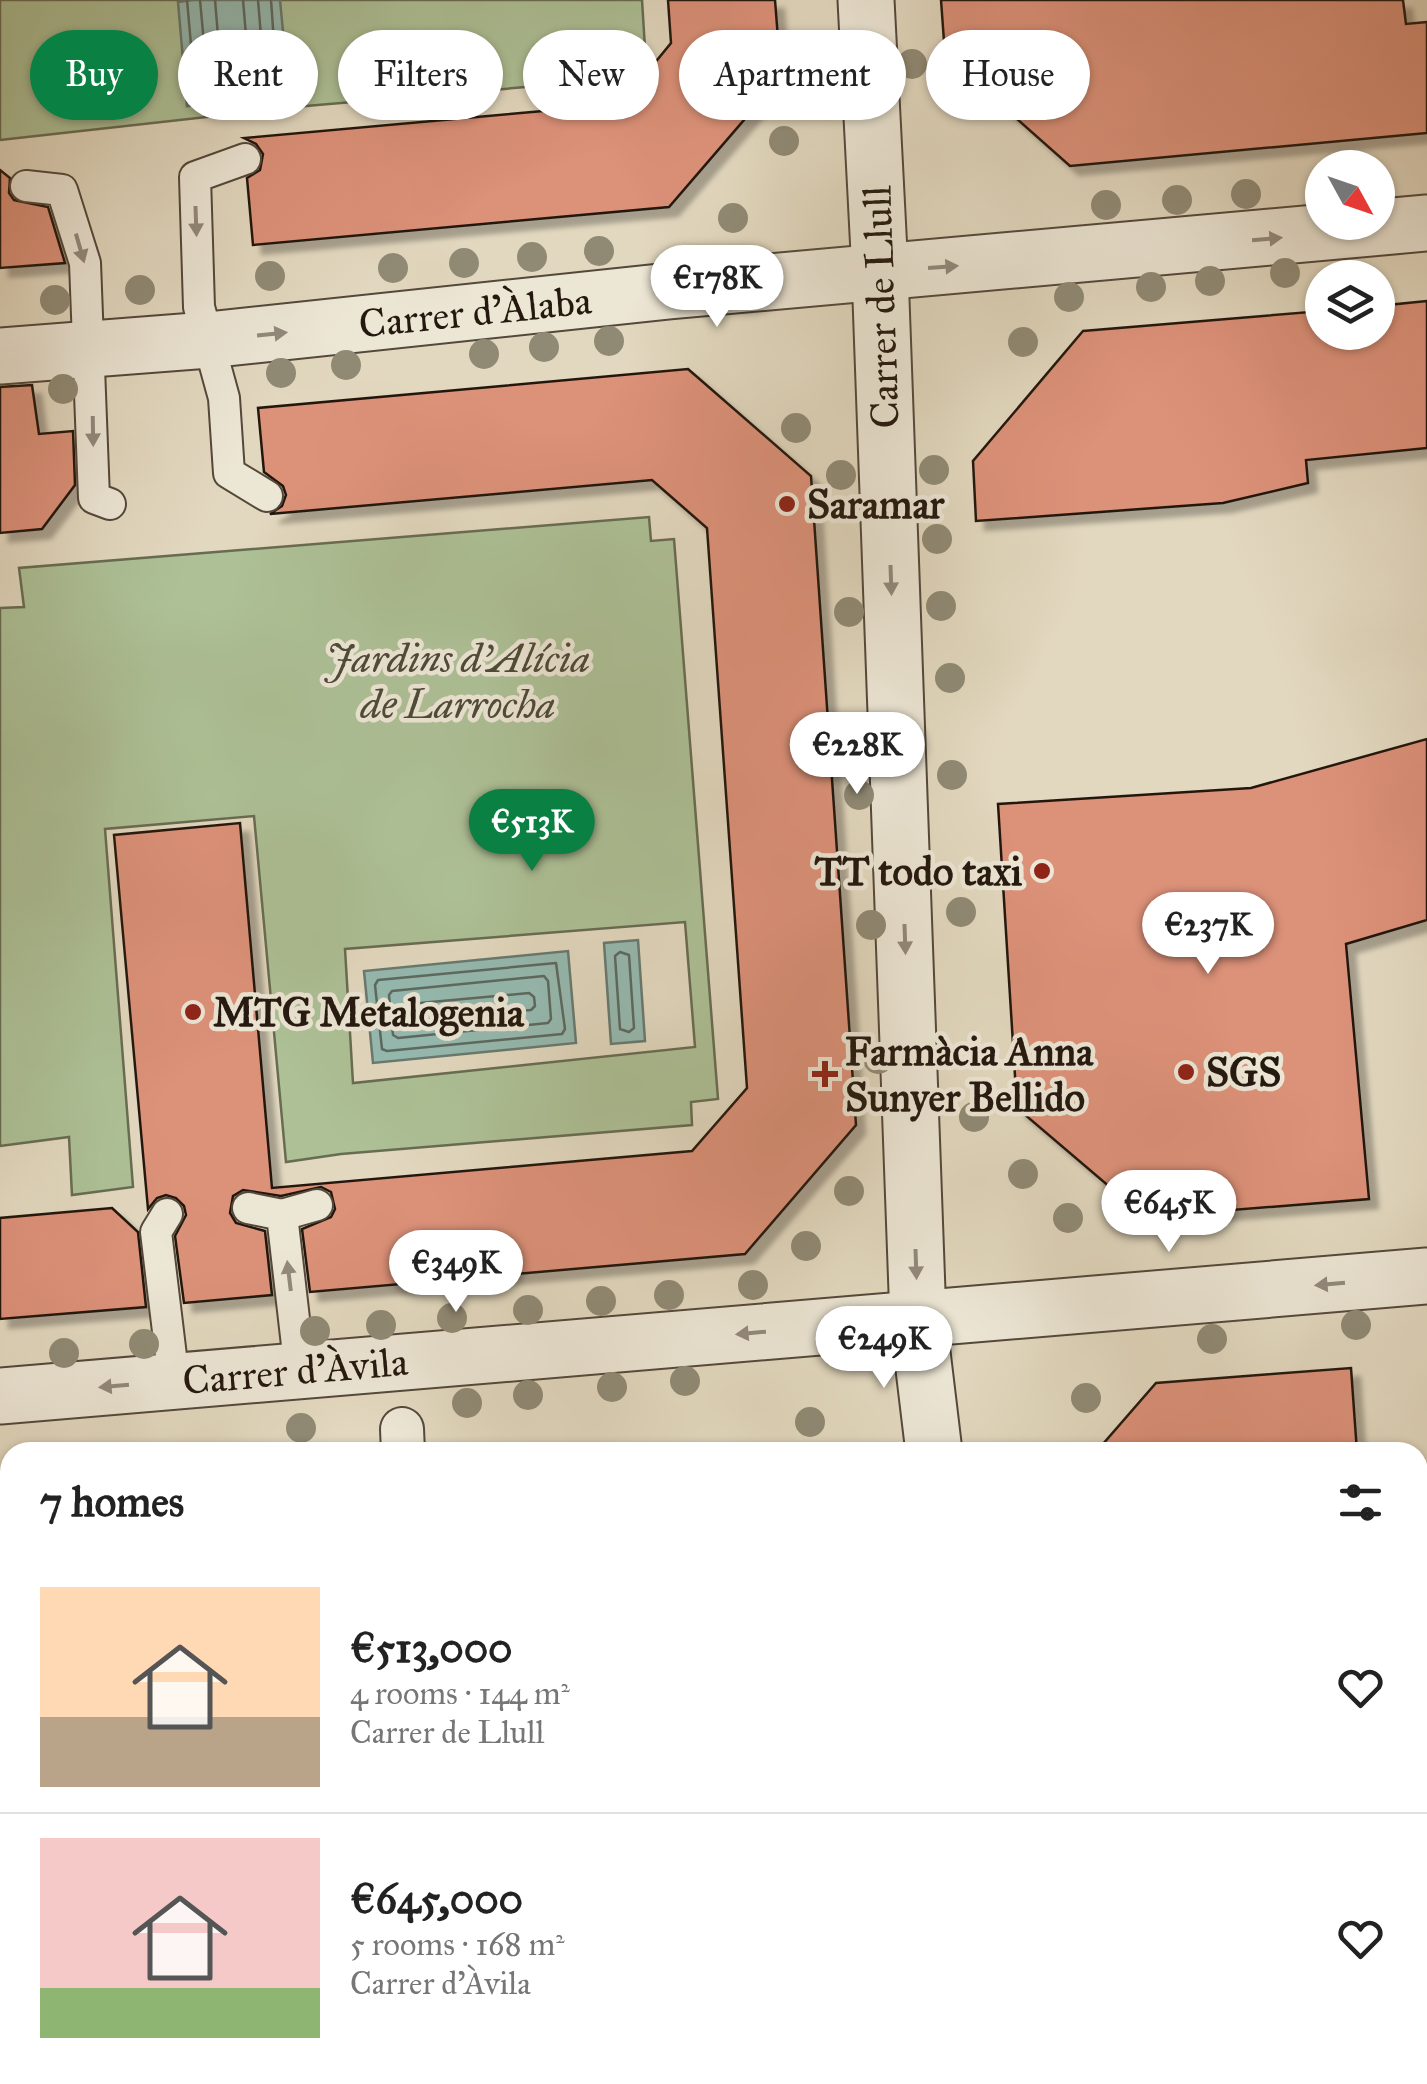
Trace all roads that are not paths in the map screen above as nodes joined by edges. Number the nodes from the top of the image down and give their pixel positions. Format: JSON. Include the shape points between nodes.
{"nodes":[{"id":1,"x":866,"y":0,"type":"edge"},
{"id":2,"x":245,"y":159,"type":"dead end"},
{"id":3,"x":26,"y":186,"type":"dead end"},
{"id":4,"x":1427,"y":224,"type":"edge"},
{"id":5,"x":880,"y":272,"type":"junction"},
{"id":6,"x":208,"y":340,"type":"junction"},
{"id":7,"x":90,"y":348,"type":"junction"},
{"id":8,"x":0,"y":356,"type":"edge"},
{"id":9,"x":266,"y":496,"type":"dead end"},
{"id":10,"x":110,"y":504,"type":"dead end"},
{"id":11,"x":317,"y":1205,"type":"dead end"},
{"id":12,"x":248,"y":1208,"type":"dead end"},
{"id":13,"x":167,"y":1214,"type":"dead end"},
{"id":14,"x":282,"y":1215,"type":"junction"},
{"id":15,"x":1427,"y":1276,"type":"edge"},
{"id":16,"x":918,"y":1318,"type":"junction"},
{"id":17,"x":300,"y":1371,"type":"junction"},
{"id":18,"x":174,"y":1381,"type":"junction"},
{"id":19,"x":0,"y":1396,"type":"edge"},
{"id":20,"x":933,"y":1442,"type":"edge"}],
"edges":[{"from":1,"to":5,"type":"street","name":"Carrer de Llull"},
{"from":2,"to":6,"type":"lane","one_way":true,"via":[[195,177],[199,307]]},
{"from":3,"to":7,"type":"lane","one_way":true,"via":[[62,190],[85,264]]},
{"from":5,"to":4,"type":"street","name":"Carrer d'Àlaba","one_way":true},
{"from":6,"to":5,"type":"street","name":"Carrer d'Àlaba","one_way":true},
{"from":5,"to":16,"type":"street","name":"Carrer de Llull","one_way":true},
{"from":6,"to":7,"type":"street","name":"Carrer d'Àlaba"},
{"from":6,"to":9,"type":"lane","via":[[224,398],[230,473]]},
{"from":7,"to":8,"type":"street","name":"Carrer d'Àlaba"},
{"from":7,"to":10,"type":"lane","one_way":true,"via":[[94,498]]},
{"from":11,"to":14,"type":"lane"},
{"from":12,"to":14,"type":"lane"},
{"from":13,"to":18,"type":"lane","via":[[156,1232]]},
{"from":17,"to":14,"type":"lane","one_way":true},
{"from":15,"to":16,"type":"street","name":"Carrer d'Àvila","one_way":true},
{"from":16,"to":17,"type":"street","name":"Carrer d'Àvila","one_way":true},
{"from":16,"to":20,"type":"street","name":"Carrer de Llull"},
{"from":17,"to":18,"type":"street","name":"Carrer d'Àvila"},
{"from":18,"to":19,"type":"street","name":"Carrer d'Àvila","one_way":true}]}
